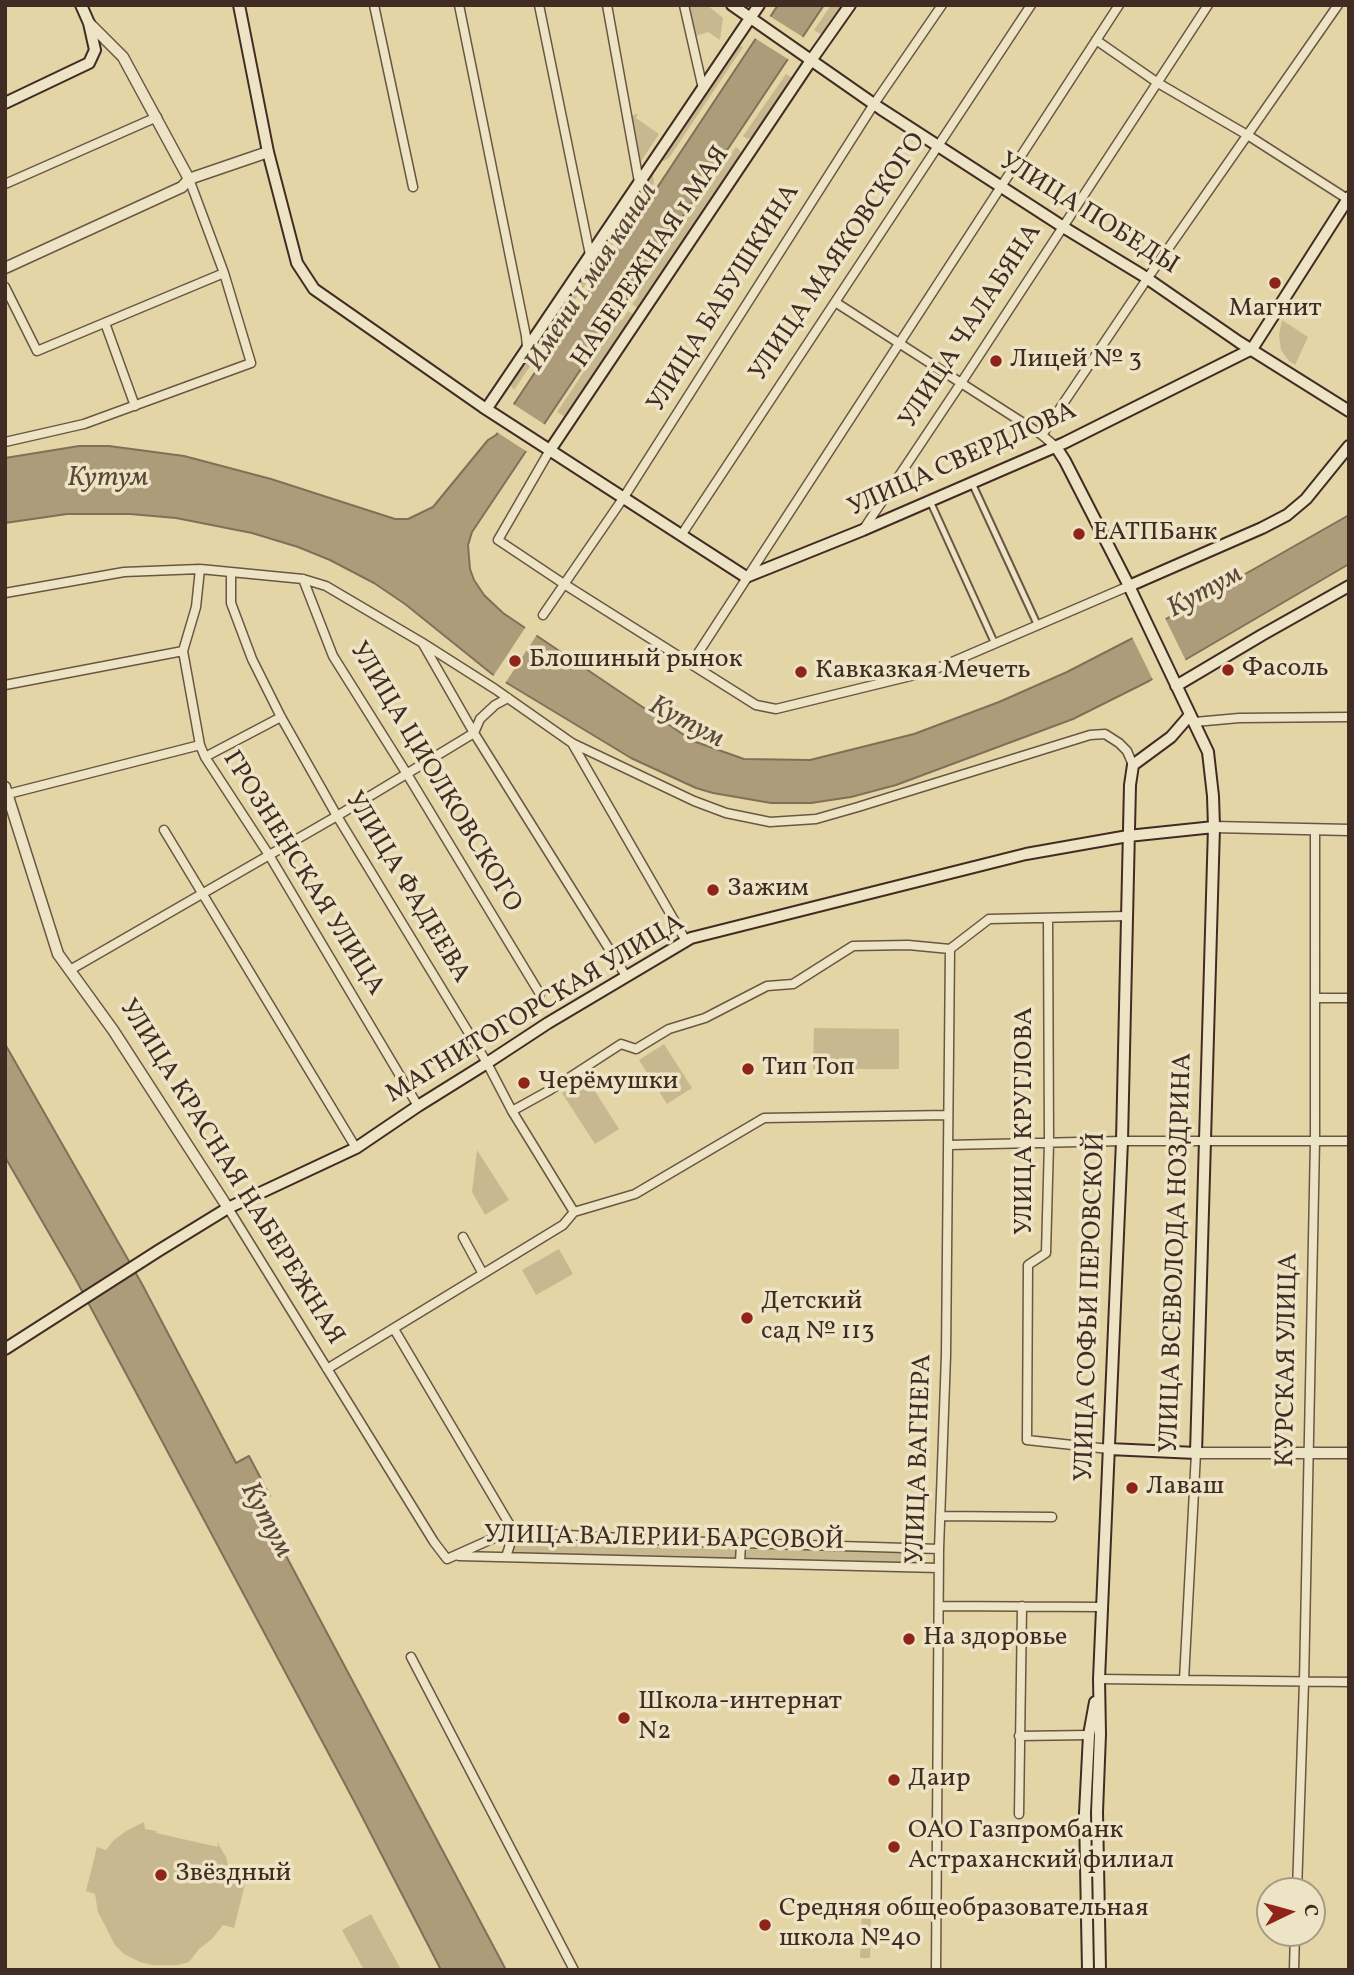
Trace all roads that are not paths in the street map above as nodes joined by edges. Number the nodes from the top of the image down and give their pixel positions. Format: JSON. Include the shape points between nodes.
{"nodes":[{"id":1,"x":81,"y":5,"type":"edge"},
{"id":2,"x":239,"y":5,"type":"edge"},
{"id":3,"x":374,"y":5,"type":"edge"},
{"id":4,"x":459,"y":5,"type":"edge"},
{"id":5,"x":539,"y":5,"type":"edge"},
{"id":6,"x":607,"y":5,"type":"edge"},
{"id":7,"x":684,"y":5,"type":"edge"},
{"id":8,"x":732,"y":5,"type":"edge"},
{"id":9,"x":750,"y":5,"type":"edge"},
{"id":10,"x":759,"y":5,"type":"edge"},
{"id":11,"x":850,"y":5,"type":"edge"},
{"id":12,"x":942,"y":5,"type":"edge"},
{"id":13,"x":1031,"y":5,"type":"edge"},
{"id":14,"x":1119,"y":5,"type":"edge"},
{"id":15,"x":1208,"y":5,"type":"edge"},
{"id":16,"x":1338,"y":5,"type":"edge"},
{"id":17,"x":754,"y":21,"type":"junction"},
{"id":18,"x":89,"y":23,"type":"junction"},
{"id":19,"x":1096,"y":40,"type":"junction"},
{"id":20,"x":808,"y":57,"type":"junction"},
{"id":21,"x":1158,"y":83,"type":"junction"},
{"id":22,"x":703,"y":89,"type":"junction"},
{"id":23,"x":5,"y":103,"type":"edge"},
{"id":24,"x":874,"y":104,"type":"junction"},
{"id":25,"x":157,"y":117,"type":"junction"},
{"id":26,"x":1249,"y":136,"type":"junction"},
{"id":27,"x":939,"y":146,"type":"junction"},
{"id":28,"x":268,"y":152,"type":"junction"},
{"id":29,"x":189,"y":178,"type":"junction"},
{"id":30,"x":639,"y":182,"type":"junction"},
{"id":31,"x":5,"y":184,"type":"edge"},
{"id":32,"x":413,"y":187,"type":"dead end"},
{"id":33,"x":1001,"y":187,"type":"junction"},
{"id":34,"x":1348,"y":198,"type":"edge"},
{"id":35,"x":1062,"y":226,"type":"junction"},
{"id":36,"x":590,"y":255,"type":"junction"},
{"id":37,"x":5,"y":268,"type":"edge"},
{"id":38,"x":224,"y":273,"type":"junction"},
{"id":39,"x":1147,"y":279,"type":"junction"},
{"id":40,"x":5,"y":287,"type":"edge"},
{"id":41,"x":835,"y":302,"type":"junction"},
{"id":42,"x":104,"y":323,"type":"junction"},
{"id":43,"x":900,"y":344,"type":"junction"},
{"id":44,"x":527,"y":348,"type":"junction"},
{"id":45,"x":1252,"y":349,"type":"junction"},
{"id":46,"x":961,"y":383,"type":"junction"},
{"id":47,"x":135,"y":406,"type":"junction"},
{"id":48,"x":491,"y":411,"type":"junction"},
{"id":49,"x":1349,"y":411,"type":"edge"},
{"id":50,"x":1042,"y":436,"type":"junction"},
{"id":51,"x":5,"y":442,"type":"edge"},
{"id":52,"x":1349,"y":446,"type":"edge"},
{"id":53,"x":546,"y":447,"type":"junction"},
{"id":54,"x":1056,"y":447,"type":"junction"},
{"id":55,"x":972,"y":483,"type":"junction"},
{"id":56,"x":624,"y":497,"type":"junction"},
{"id":57,"x":930,"y":501,"type":"junction"},
{"id":58,"x":863,"y":530,"type":"junction"},
{"id":59,"x":681,"y":534,"type":"junction"},
{"id":60,"x":200,"y":569,"type":"junction"},
{"id":61,"x":231,"y":573,"type":"junction"},
{"id":62,"x":746,"y":577,"type":"junction"},
{"id":63,"x":303,"y":579,"type":"junction"},
{"id":64,"x":564,"y":584,"type":"junction"},
{"id":65,"x":1129,"y":586,"type":"junction"},
{"id":66,"x":1349,"y":586,"type":"edge"},
{"id":67,"x":5,"y":593,"type":"edge"},
{"id":68,"x":543,"y":615,"type":"dead end"},
{"id":69,"x":1038,"y":626,"type":"junction"},
{"id":70,"x":421,"y":642,"type":"junction"},
{"id":71,"x":995,"y":644,"type":"junction"},
{"id":72,"x":183,"y":652,"type":"junction"},
{"id":73,"x":691,"y":664,"type":"junction"},
{"id":74,"x":1174,"y":681,"type":"junction"},
{"id":75,"x":5,"y":685,"type":"edge"},
{"id":76,"x":508,"y":698,"type":"junction"},
{"id":77,"x":1349,"y":717,"type":"edge"},
{"id":78,"x":281,"y":718,"type":"junction"},
{"id":79,"x":1192,"y":719,"type":"junction"},
{"id":80,"x":474,"y":733,"type":"junction"},
{"id":81,"x":572,"y":743,"type":"junction"},
{"id":82,"x":201,"y":745,"type":"junction"},
{"id":83,"x":205,"y":757,"type":"junction"},
{"id":84,"x":1133,"y":765,"type":"junction"},
{"id":85,"x":407,"y":774,"type":"junction"},
{"id":86,"x":6,"y":791,"type":"edge"},
{"id":87,"x":337,"y":816,"type":"junction"},
{"id":88,"x":1214,"y":827,"type":"junction"},
{"id":89,"x":1315,"y":830,"type":"junction"},
{"id":90,"x":1349,"y":830,"type":"edge"},
{"id":91,"x":164,"y":831,"type":"dead end"},
{"id":92,"x":1128,"y":836,"type":"junction"},
{"id":93,"x":269,"y":855,"type":"junction"},
{"id":94,"x":203,"y":894,"type":"junction"},
{"id":95,"x":1128,"y":916,"type":"junction"},
{"id":96,"x":1048,"y":918,"type":"junction"},
{"id":97,"x":686,"y":941,"type":"junction"},
{"id":98,"x":950,"y":949,"type":"junction"},
{"id":99,"x":70,"y":970,"type":"junction"},
{"id":100,"x":626,"y":976,"type":"junction"},
{"id":101,"x":540,"y":994,"type":"dead end"},
{"id":102,"x":1315,"y":998,"type":"junction"},
{"id":103,"x":1349,"y":998,"type":"edge"},
{"id":104,"x":487,"y":1063,"type":"junction"},
{"id":105,"x":418,"y":1106,"type":"junction"},
{"id":106,"x":512,"y":1111,"type":"junction"},
{"id":107,"x":948,"y":1115,"type":"junction"},
{"id":108,"x":1204,"y":1140,"type":"junction"},
{"id":109,"x":1315,"y":1140,"type":"junction"},
{"id":110,"x":1122,"y":1141,"type":"junction"},
{"id":111,"x":1349,"y":1141,"type":"edge"},
{"id":112,"x":1049,"y":1143,"type":"junction"},
{"id":113,"x":948,"y":1145,"type":"junction"},
{"id":114,"x":356,"y":1148,"type":"junction"},
{"id":115,"x":228,"y":1208,"type":"junction"},
{"id":116,"x":574,"y":1212,"type":"junction"},
{"id":117,"x":463,"y":1237,"type":"dead end"},
{"id":118,"x":483,"y":1274,"type":"junction"},
{"id":119,"x":394,"y":1329,"type":"junction"},
{"id":120,"x":5,"y":1349,"type":"edge"},
{"id":121,"x":327,"y":1369,"type":"junction"},
{"id":122,"x":1109,"y":1449,"type":"junction"},
{"id":123,"x":1196,"y":1453,"type":"junction"},
{"id":124,"x":1308,"y":1453,"type":"junction"},
{"id":125,"x":1349,"y":1453,"type":"edge"},
{"id":126,"x":940,"y":1516,"type":"junction"},
{"id":127,"x":1052,"y":1517,"type":"dead end"},
{"id":128,"x":514,"y":1532,"type":"junction"},
{"id":129,"x":741,"y":1543,"type":"junction"},
{"id":130,"x":939,"y":1549,"type":"junction"},
{"id":131,"x":456,"y":1556,"type":"junction"},
{"id":132,"x":506,"y":1557,"type":"junction"},
{"id":133,"x":740,"y":1563,"type":"junction"},
{"id":134,"x":939,"y":1568,"type":"junction"},
{"id":135,"x":939,"y":1606,"type":"junction"},
{"id":136,"x":1022,"y":1606,"type":"junction"},
{"id":137,"x":1102,"y":1607,"type":"junction"},
{"id":138,"x":411,"y":1657,"type":"dead end"},
{"id":139,"x":1099,"y":1679,"type":"junction"},
{"id":140,"x":1184,"y":1680,"type":"junction"},
{"id":141,"x":1304,"y":1682,"type":"junction"},
{"id":142,"x":1349,"y":1682,"type":"edge"},
{"id":143,"x":1089,"y":1735,"type":"junction"},
{"id":144,"x":1018,"y":1736,"type":"junction"},
{"id":145,"x":1019,"y":1814,"type":"dead end"},
{"id":146,"x":1297,"y":1877,"type":"edge"},
{"id":147,"x":1295,"y":1947,"type":"edge"},
{"id":148,"x":574,"y":1970,"type":"edge"},
{"id":149,"x":936,"y":1970,"type":"edge"},
{"id":150,"x":1088,"y":1970,"type":"edge"},
{"id":151,"x":1100,"y":1970,"type":"edge"},
{"id":152,"x":1294,"y":1970,"type":"edge"}],
"edges":[{"from":1,"to":18,"type":"main road"},
{"from":2,"to":28,"type":"main road"},
{"from":3,"to":32,"type":"street"},
{"from":4,"to":44,"type":"street"},
{"from":5,"to":36,"type":"street"},
{"from":6,"to":30,"type":"street"},
{"from":7,"to":22,"type":"street"},
{"from":8,"to":17,"type":"main road","name":"УЛИЦА ПОБЕДЫ"},
{"from":9,"to":17,"type":"street"},
{"from":10,"to":17,"type":"main road","name":"НАБЕРЕЖНАЯ 1 МАЯ"},
{"from":11,"to":20,"type":"main road","name":"НАБЕРЕЖНАЯ 1 МАЯ"},
{"from":12,"to":24,"type":"street","name":"УЛИЦА БАБУШКИНА"},
{"from":13,"to":27,"type":"street","name":"УЛИЦА МАЯКОВСКОГО"},
{"from":14,"to":19,"type":"street"},
{"from":15,"to":21,"type":"street","name":"УЛИЦА ЧАЛАБЯНА"},
{"from":16,"to":26,"type":"street"},
{"from":17,"to":20,"type":"main road","name":"УЛИЦА ПОБЕДЫ"},
{"from":17,"to":22,"type":"main road","name":"НАБЕРЕЖНАЯ 1 МАЯ"},
{"from":18,"to":23,"type":"main road","via":[[95,50],[89,63]]},
{"from":18,"to":25,"type":"street","via":[[123,57]]},
{"from":19,"to":21,"type":"street"},
{"from":19,"to":33,"type":"street"},
{"from":20,"to":24,"type":"main road","name":"УЛИЦА ПОБЕДЫ"},
{"from":20,"to":53,"type":"main road","name":"НАБЕРЕЖНАЯ 1 МАЯ"},
{"from":21,"to":26,"type":"street"},
{"from":21,"to":35,"type":"street","name":"УЛИЦА ЧАЛАБЯНА"},
{"from":22,"to":30,"type":"main road","name":"НАБЕРЕЖНАЯ 1 МАЯ"},
{"from":24,"to":27,"type":"main road","name":"УЛИЦА ПОБЕДЫ"},
{"from":24,"to":56,"type":"street","name":"УЛИЦА БАБУШКИНА"},
{"from":25,"to":29,"type":"street"},
{"from":25,"to":31,"type":"street"},
{"from":26,"to":34,"type":"street"},
{"from":26,"to":39,"type":"street"},
{"from":27,"to":33,"type":"main road","name":"УЛИЦА ПОБЕДЫ"},
{"from":27,"to":41,"type":"street","name":"УЛИЦА МАЯКОВСКОГО"},
{"from":28,"to":29,"type":"street"},
{"from":28,"to":48,"type":"main road","via":[[297,263],[314,289]]},
{"from":29,"to":37,"type":"street","via":[[182,187]]},
{"from":29,"to":38,"type":"street"},
{"from":30,"to":36,"type":"main road","name":"НАБЕРЕЖНАЯ 1 МАЯ"},
{"from":33,"to":35,"type":"main road","name":"УЛИЦА ПОБЕДЫ"},
{"from":33,"to":43,"type":"street"},
{"from":34,"to":45,"type":"main road"},
{"from":35,"to":39,"type":"main road","name":"УЛИЦА ПОБЕДЫ"},
{"from":35,"to":46,"type":"street","name":"УЛИЦА ЧАЛАБЯНА"},
{"from":36,"to":44,"type":"main road","name":"НАБЕРЕЖНАЯ 1 МАЯ"},
{"from":38,"to":42,"type":"street"},
{"from":38,"to":47,"type":"street","via":[[251,363]]},
{"from":39,"to":45,"type":"main road","name":"УЛИЦА ПОБЕДЫ"},
{"from":39,"to":50,"type":"street"},
{"from":40,"to":42,"type":"street","via":[[37,351]]},
{"from":41,"to":43,"type":"street"},
{"from":41,"to":59,"type":"street","name":"УЛИЦА МАЯКОВСКОГО"},
{"from":42,"to":47,"type":"street"},
{"from":43,"to":46,"type":"street"},
{"from":43,"to":62,"type":"street"},
{"from":44,"to":48,"type":"main road","name":"НАБЕРЕЖНАЯ 1 МАЯ"},
{"from":45,"to":49,"type":"main road","name":"УЛИЦА ПОБЕДЫ"},
{"from":45,"to":54,"type":"main road","name":"УЛИЦА СВЕРДЛОВА"},
{"from":46,"to":50,"type":"street"},
{"from":46,"to":58,"type":"street","name":"УЛИЦА ЧАЛАБЯНА"},
{"from":47,"to":51,"type":"street","via":[[84,424]]},
{"from":48,"to":53,"type":"main road"},
{"from":50,"to":54,"type":"street"},
{"from":52,"to":65,"type":"main road","via":[[1287,515]]},
{"from":53,"to":56,"type":"main road"},
{"from":53,"to":64,"type":"street","name":"НАБЕРЕЖНАЯ 1 МАЯ","via":[[498,540]]},
{"from":54,"to":55,"type":"main road","name":"УЛИЦА СВЕРДЛОВА"},
{"from":54,"to":65,"type":"main road"},
{"from":55,"to":57,"type":"main road","name":"УЛИЦА СВЕРДЛОВА"},
{"from":55,"to":69,"type":"street"},
{"from":56,"to":59,"type":"main road"},
{"from":56,"to":64,"type":"street","name":"УЛИЦА БАБУШКИНА"},
{"from":57,"to":58,"type":"main road","name":"УЛИЦА СВЕРДЛОВА"},
{"from":57,"to":71,"type":"street"},
{"from":58,"to":62,"type":"main road","name":"УЛИЦА СВЕРДЛОВА"},
{"from":59,"to":62,"type":"main road"},
{"from":60,"to":61,"type":"street"},
{"from":60,"to":67,"type":"street","via":[[124,572]]},
{"from":60,"to":72,"type":"street","name":"ГРОЗНЕНСКАЯ УЛИЦА","via":[[196,607]]},
{"from":61,"to":63,"type":"street"},
{"from":61,"to":78,"type":"street","name":"УЛИЦА ФАДЕЕВА","via":[[231,603]]},
{"from":62,"to":73,"type":"street"},
{"from":63,"to":70,"type":"street","via":[[326,586]]},
{"from":63,"to":85,"type":"street","name":"УЛИЦА ЦИОЛКОВСКОГО","via":[[333,656]]},
{"from":64,"to":68,"type":"street","name":"УЛИЦА БАБУШКИНА"},
{"from":64,"to":73,"type":"street"},
{"from":65,"to":69,"type":"street"},
{"from":65,"to":74,"type":"main road"},
{"from":66,"to":74,"type":"main road"},
{"from":69,"to":71,"type":"street"},
{"from":70,"to":76,"type":"street"},
{"from":70,"to":80,"type":"street"},
{"from":71,"to":73,"type":"street","via":[[931,671],[776,709],[756,705]]},
{"from":72,"to":75,"type":"street"},
{"from":72,"to":82,"type":"street","name":"ГРОЗНЕНСКАЯ УЛИЦА"},
{"from":74,"to":79,"type":"main road"},
{"from":76,"to":80,"type":"street","via":[[480,719]]},
{"from":76,"to":81,"type":"street"},
{"from":77,"to":79,"type":"street"},
{"from":78,"to":83,"type":"street"},
{"from":78,"to":87,"type":"street","name":"УЛИЦА ФАДЕЕВА"},
{"from":79,"to":84,"type":"main road"},
{"from":79,"to":88,"type":"main road","name":"УЛИЦА ВСЕВОЛОДА НОЗДРИНА","via":[[1210,756]]},
{"from":80,"to":85,"type":"street"},
{"from":80,"to":100,"type":"street"},
{"from":81,"to":84,"type":"street","via":[[694,801],[770,822],[816,818],[858,807],[1090,735],[1105,734],[1119,743]]},
{"from":81,"to":97,"type":"street"},
{"from":82,"to":83,"type":"street","name":"ГРОЗНЕНСКАЯ УЛИЦА"},
{"from":82,"to":86,"type":"street"},
{"from":83,"to":93,"type":"street","name":"ГРОЗНЕНСКАЯ УЛИЦА"},
{"from":84,"to":92,"type":"main road","name":"УЛИЦА СОФЬИ ПЕРОВСКОЙ"},
{"from":85,"to":87,"type":"street"},
{"from":85,"to":101,"type":"street","name":"УЛИЦА ЦИОЛКОВСКОГО"},
{"from":86,"to":99,"type":"street","name":"УЛИЦА КРАСНАЯ НАБЕРЕЖНАЯ","via":[[58,954]]},
{"from":87,"to":93,"type":"street"},
{"from":87,"to":104,"type":"street","name":"УЛИЦА ФАДЕЕВА"},
{"from":88,"to":89,"type":"street","name":"МАГНИТОГОРСКАЯ УЛИЦА"},
{"from":88,"to":92,"type":"main road","name":"МАГНИТОГОРСКАЯ УЛИЦА"},
{"from":88,"to":108,"type":"main road","name":"УЛИЦА ВСЕВОЛОДА НОЗДРИНА"},
{"from":89,"to":90,"type":"street","name":"МАГНИТОГОРСКАЯ УЛИЦА"},
{"from":89,"to":102,"type":"street","name":"КУРСКАЯ УЛИЦА"},
{"from":91,"to":94,"type":"street"},
{"from":92,"to":95,"type":"main road","name":"УЛИЦА СОФЬИ ПЕРОВСКОЙ"},
{"from":92,"to":97,"type":"main road","name":"МАГНИТОГОРСКАЯ УЛИЦА","via":[[1026,853]]},
{"from":93,"to":94,"type":"street"},
{"from":93,"to":105,"type":"street","name":"ГРОЗНЕНСКАЯ УЛИЦА"},
{"from":94,"to":99,"type":"street"},
{"from":94,"to":114,"type":"street"},
{"from":95,"to":96,"type":"street"},
{"from":95,"to":110,"type":"main road","name":"УЛИЦА СОФЬИ ПЕРОВСКОЙ"},
{"from":96,"to":98,"type":"street","via":[[989,919]]},
{"from":96,"to":112,"type":"street","name":"УЛИЦА КРУГЛОВА"},
{"from":97,"to":100,"type":"main road","name":"МАГНИТОГОРСКАЯ УЛИЦА"},
{"from":98,"to":106,"type":"street","via":[[853,946],[793,984],[766,986],[705,1018],[669,1029],[636,1049],[621,1044]]},
{"from":98,"to":107,"type":"street","name":"УЛИЦА ВАГНЕРА"},
{"from":99,"to":115,"type":"street","name":"УЛИЦА КРАСНАЯ НАБЕРЕЖНАЯ"},
{"from":100,"to":104,"type":"main road","name":"МАГНИТОГОРСКАЯ УЛИЦА"},
{"from":102,"to":103,"type":"street"},
{"from":102,"to":109,"type":"street","name":"КУРСКАЯ УЛИЦА"},
{"from":104,"to":105,"type":"main road","name":"МАГНИТОГОРСКАЯ УЛИЦА"},
{"from":104,"to":106,"type":"street","name":"УЛИЦА ФАДЕЕВА"},
{"from":105,"to":114,"type":"main road","name":"МАГНИТОГОРСКАЯ УЛИЦА"},
{"from":106,"to":116,"type":"street","name":"УЛИЦА ФАДЕЕВА"},
{"from":107,"to":113,"type":"street","name":"УЛИЦА ВАГНЕРА"},
{"from":107,"to":116,"type":"street","via":[[764,1118],[635,1194]]},
{"from":108,"to":109,"type":"street"},
{"from":108,"to":110,"type":"street"},
{"from":108,"to":123,"type":"main road","name":"УЛИЦА ВСЕВОЛОДА НОЗДРИНА"},
{"from":109,"to":111,"type":"street"},
{"from":109,"to":124,"type":"street","name":"КУРСКАЯ УЛИЦА"},
{"from":110,"to":112,"type":"street"},
{"from":110,"to":122,"type":"main road","name":"УЛИЦА СОФЬИ ПЕРОВСКОЙ"},
{"from":112,"to":113,"type":"street"},
{"from":112,"to":122,"type":"street","name":"УЛИЦА КРУГЛОВА","via":[[1046,1253],[1028,1265],[1027,1440]]},
{"from":113,"to":126,"type":"street","name":"УЛИЦА ВАГНЕРА"},
{"from":114,"to":115,"type":"main road","name":"МАГНИТОГОРСКАЯ УЛИЦА"},
{"from":115,"to":120,"type":"main road","name":"МАГНИТОГОРСКАЯ УЛИЦА"},
{"from":115,"to":121,"type":"street","name":"УЛИЦА КРАСНАЯ НАБЕРЕЖНАЯ"},
{"from":116,"to":118,"type":"street","via":[[563,1225]]},
{"from":117,"to":118,"type":"street"},
{"from":118,"to":119,"type":"street"},
{"from":119,"to":121,"type":"street"},
{"from":119,"to":128,"type":"street"},
{"from":121,"to":131,"type":"street","name":"УЛИЦА КРАСНАЯ НАБЕРЕЖНАЯ","via":[[434,1542],[447,1559]]},
{"from":122,"to":123,"type":"main road"},
{"from":122,"to":137,"type":"main road","name":"УЛИЦА СОФЬИ ПЕРОВСКОЙ"},
{"from":123,"to":124,"type":"street"},
{"from":123,"to":140,"type":"street","name":"УЛИЦА ВСЕВОЛОДА НОЗДРИНА"},
{"from":124,"to":125,"type":"street"},
{"from":124,"to":141,"type":"street","name":"КУРСКАЯ УЛИЦА"},
{"from":126,"to":127,"type":"street"},
{"from":126,"to":130,"type":"street","name":"УЛИЦА ВАГНЕРА"},
{"from":128,"to":129,"type":"street","name":"УЛИЦА ВАЛЕРИИ БАРСОВОЙ"},
{"from":128,"to":131,"type":"street","name":"УЛИЦА ВАЛЕРИИ БАРСОВОЙ"},
{"from":128,"to":132,"type":"street"},
{"from":129,"to":130,"type":"street","name":"УЛИЦА ВАЛЕРИИ БАРСОВОЙ"},
{"from":129,"to":133,"type":"street"},
{"from":130,"to":134,"type":"street","name":"УЛИЦА ВАГНЕРА"},
{"from":131,"to":132,"type":"street","name":"УЛИЦА ВАЛЕРИИ БАРСОВОЙ"},
{"from":132,"to":133,"type":"street","name":"УЛИЦА ВАЛЕРИИ БАРСОВОЙ"},
{"from":133,"to":134,"type":"street","name":"УЛИЦА ВАЛЕРИИ БАРСОВОЙ"},
{"from":134,"to":135,"type":"street","name":"УЛИЦА ВАГНЕРА"},
{"from":135,"to":136,"type":"street"},
{"from":135,"to":149,"type":"street","name":"УЛИЦА ВАГНЕРА"},
{"from":136,"to":137,"type":"street"},
{"from":136,"to":144,"type":"street"},
{"from":137,"to":139,"type":"main road","name":"УЛИЦА СОФЬИ ПЕРОВСКОЙ"},
{"from":138,"to":148,"type":"street"},
{"from":139,"to":140,"type":"street"},
{"from":139,"to":143,"type":"main road"},
{"from":139,"to":151,"type":"main road","name":"УЛИЦА СОФЬИ ПЕРОВСКОЙ"},
{"from":140,"to":141,"type":"street"},
{"from":141,"to":142,"type":"street"},
{"from":141,"to":146,"type":"street","name":"КУРСКАЯ УЛИЦА"},
{"from":143,"to":144,"type":"street"},
{"from":143,"to":150,"type":"main road","via":[[1085,1813]]},
{"from":144,"to":145,"type":"street"},
{"from":147,"to":152,"type":"street"}]}
